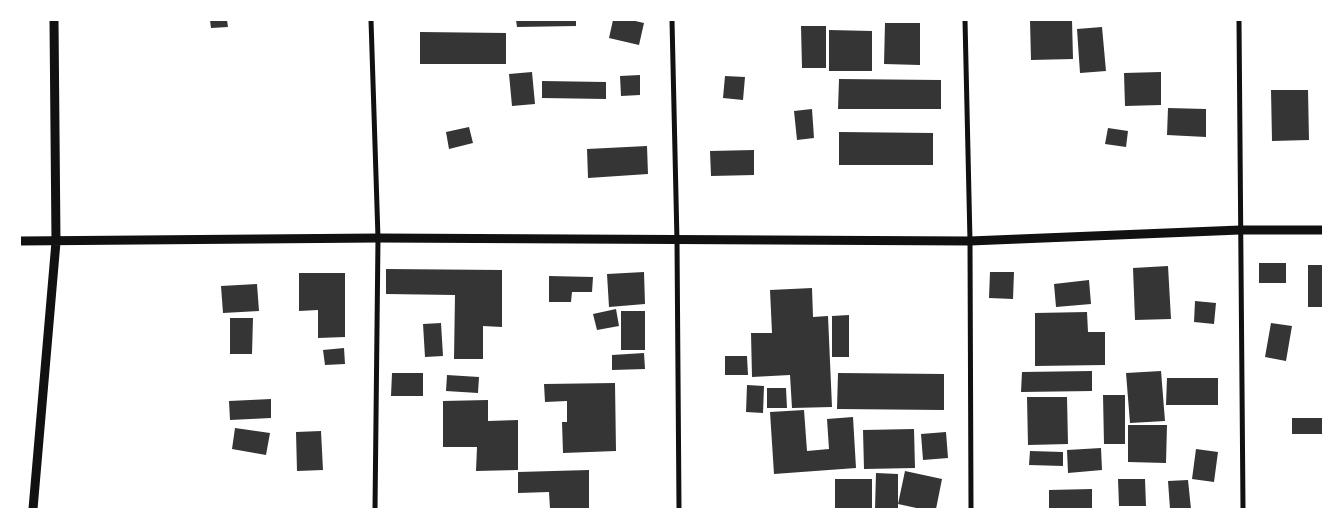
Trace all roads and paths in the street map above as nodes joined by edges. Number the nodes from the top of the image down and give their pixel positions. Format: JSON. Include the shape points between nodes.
{"nodes":[{"id":1,"x":54,"y":20,"type":"edge"},
{"id":2,"x":370,"y":20,"type":"edge"},
{"id":3,"x":672,"y":20,"type":"edge"},
{"id":4,"x":965,"y":20,"type":"edge"},
{"id":5,"x":1239,"y":20,"type":"edge"},
{"id":6,"x":1240,"y":230,"type":"junction"},
{"id":7,"x":1323,"y":230,"type":"edge"},
{"id":8,"x":378,"y":238,"type":"junction"},
{"id":9,"x":20,"y":241,"type":"edge"},
{"id":10,"x":677,"y":241,"type":"junction"},
{"id":11,"x":970,"y":241,"type":"junction"},
{"id":12,"x":56,"y":242,"type":"junction"},
{"id":13,"x":33,"y":509,"type":"edge"},
{"id":14,"x":375,"y":509,"type":"edge"},
{"id":15,"x":678,"y":509,"type":"edge"},
{"id":16,"x":971,"y":509,"type":"edge"},
{"id":17,"x":1242,"y":509,"type":"edge"}],
"edges":[{"from":1,"to":12,"type":"street"},
{"from":2,"to":8,"type":"street"},
{"from":3,"to":10,"type":"street"},
{"from":4,"to":11,"type":"street"},
{"from":5,"to":6,"type":"street"},
{"from":6,"to":7,"type":"street"},
{"from":6,"to":11,"type":"street"},
{"from":6,"to":17,"type":"street"},
{"from":8,"to":10,"type":"street"},
{"from":8,"to":12,"type":"street"},
{"from":8,"to":14,"type":"street"},
{"from":9,"to":12,"type":"street"},
{"from":10,"to":11,"type":"street"},
{"from":10,"to":15,"type":"street"},
{"from":11,"to":16,"type":"street"},
{"from":12,"to":13,"type":"street"}]}
